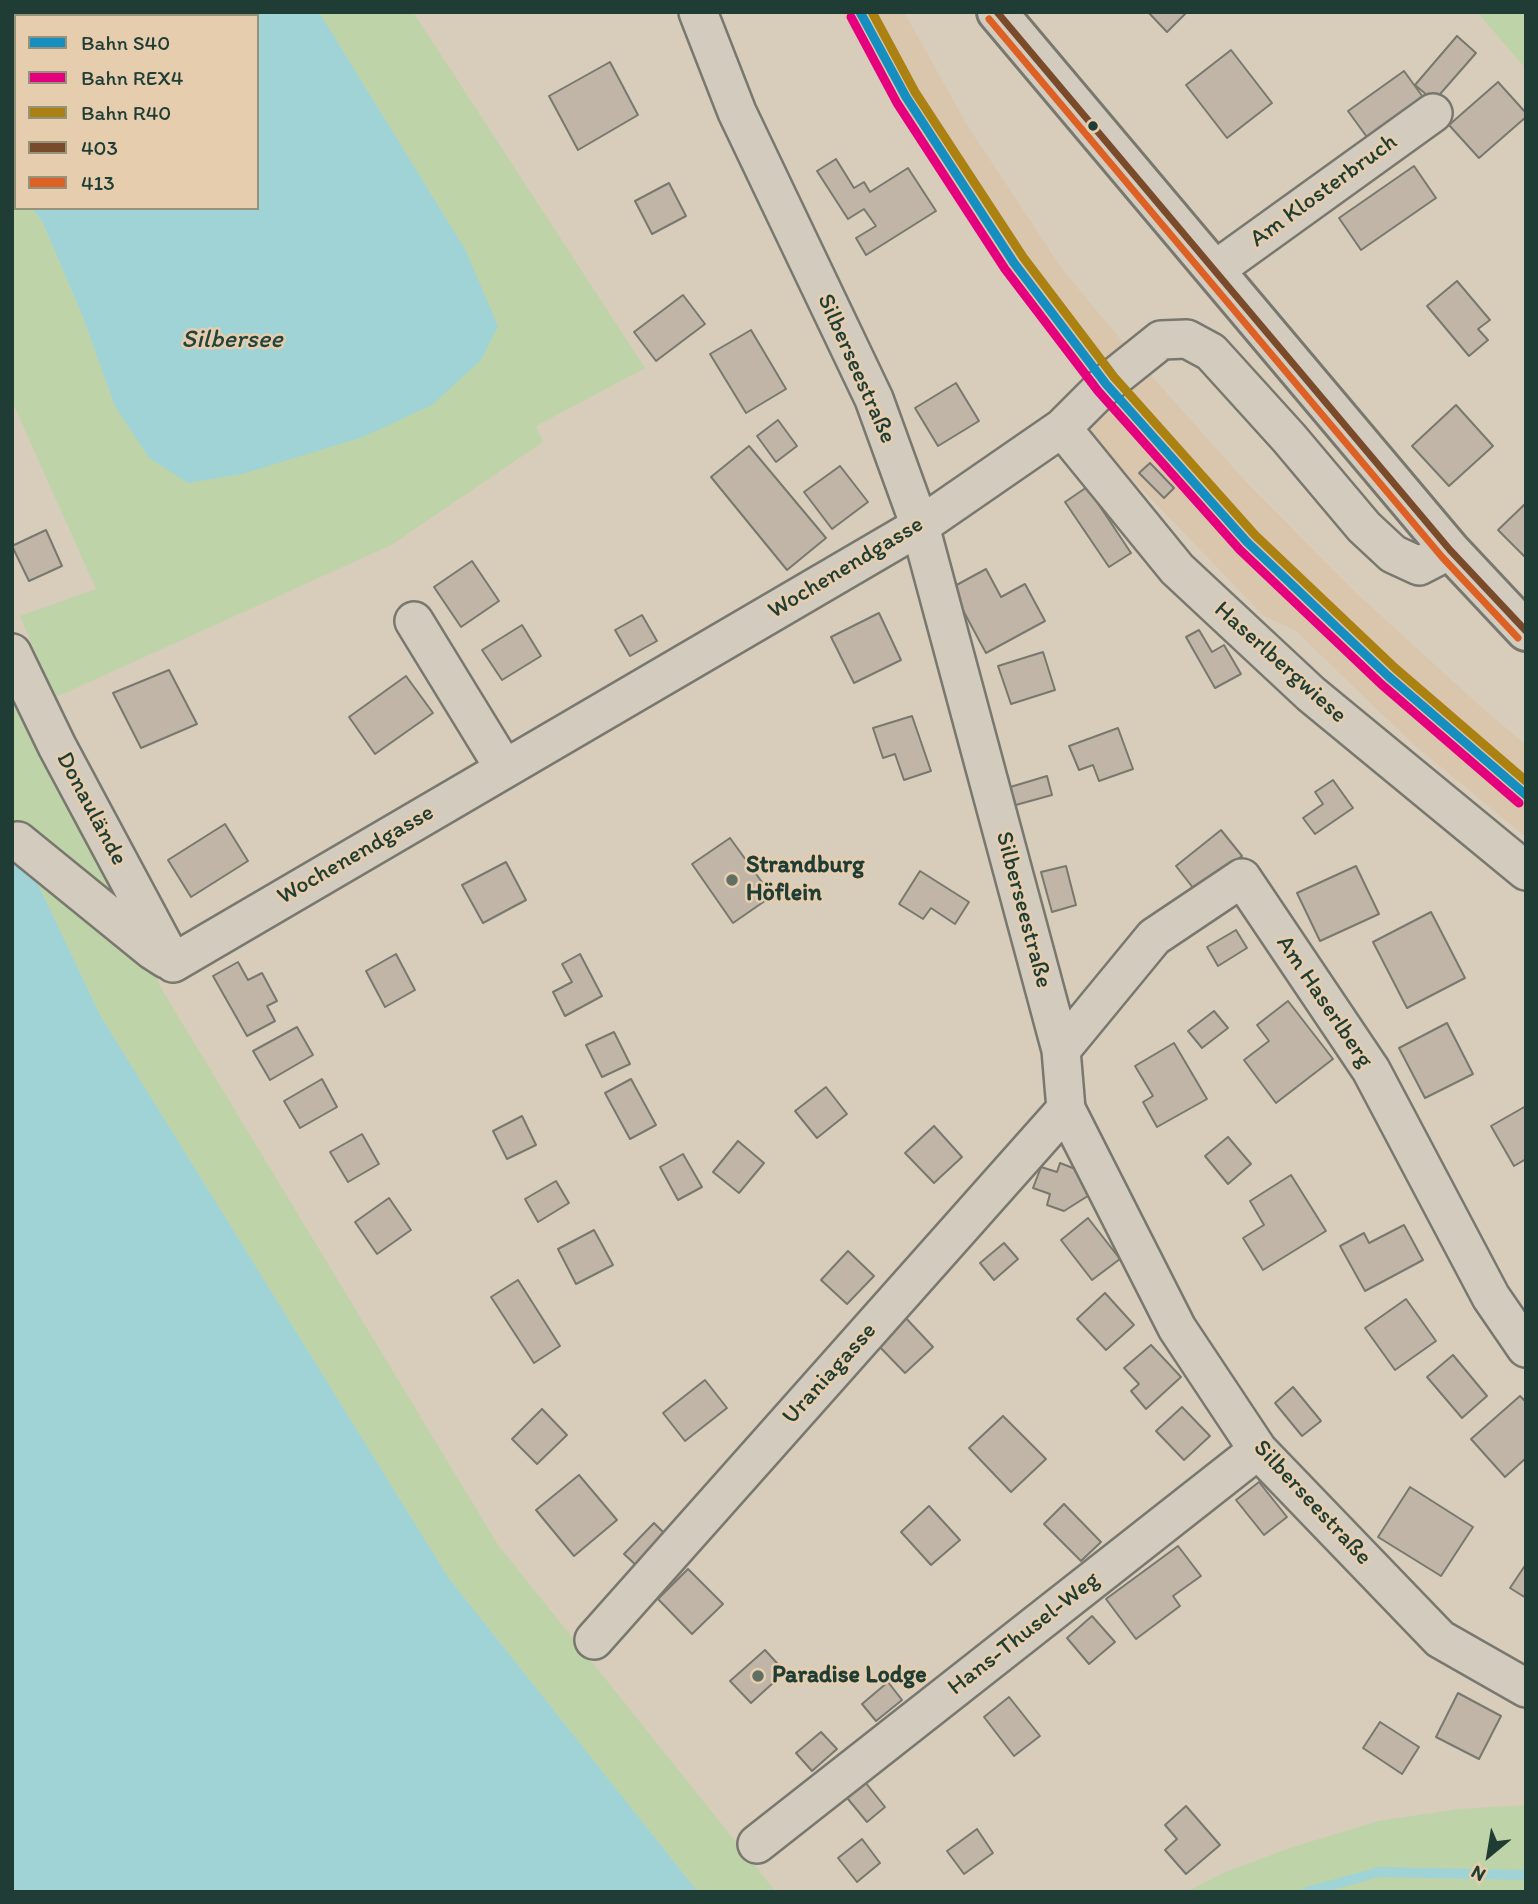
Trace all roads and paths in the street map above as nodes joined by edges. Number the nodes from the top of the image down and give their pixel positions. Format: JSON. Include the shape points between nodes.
{"nodes":[{"id":1,"x":698,"y":12,"type":"edge"},
{"id":2,"x":997,"y":12,"type":"edge"},
{"id":3,"x":1433,"y":113,"type":"dead end"},
{"id":4,"x":1214,"y":270,"type":"junction"},
{"id":5,"x":1062,"y":428,"type":"junction"},
{"id":6,"x":920,"y":526,"type":"junction"},
{"id":7,"x":1450,"y":550,"type":"junction"},
{"id":8,"x":414,"y":621,"type":"dead end"},
{"id":9,"x":1526,"y":631,"type":"edge"},
{"id":10,"x":12,"y":653,"type":"edge"},
{"id":11,"x":504,"y":768,"type":"junction"},
{"id":12,"x":18,"y":841,"type":"dead end"},
{"id":13,"x":1526,"y":871,"type":"edge"},
{"id":14,"x":173,"y":963,"type":"junction"},
{"id":15,"x":1061,"y":1050,"type":"junction"},
{"id":16,"x":1066,"y":1109,"type":"junction"},
{"id":17,"x":1526,"y":1348,"type":"edge"},
{"id":18,"x":1258,"y":1450,"type":"junction"},
{"id":19,"x":594,"y":1640,"type":"dead end"},
{"id":20,"x":1526,"y":1688,"type":"edge"},
{"id":21,"x":757,"y":1844,"type":"dead end"}],
"edges":[{"from":1,"to":6,"type":"street","name":"Silberseestraße","via":[[737,112],[874,399]]},
{"from":2,"to":4,"type":"main road"},
{"from":3,"to":4,"type":"street","name":"Am Klosterbruch"},
{"from":4,"to":7,"type":"main road"},
{"from":5,"to":6,"type":"street","name":"Wochenendgasse"},
{"from":5,"to":7,"type":"street","name":"Wochenendgasse","via":[[1106,384],[1161,340],[1187,339],[1211,352],[1364,527],[1394,554],[1419,566]]},
{"from":5,"to":13,"type":"street","name":"Haserlbergwiese","via":[[1177,569],[1311,694]]},
{"from":6,"to":11,"type":"street","name":"Wochenendgasse"},
{"from":6,"to":15,"type":"street","name":"Silberseestraße"},
{"from":7,"to":9,"type":"main road"},
{"from":8,"to":11,"type":"street"},
{"from":10,"to":14,"type":"street","name":"Donaulände"},
{"from":11,"to":14,"type":"street","name":"Wochenendgasse"},
{"from":12,"to":14,"type":"street"},
{"from":15,"to":16,"type":"street","name":"Silberseestraße"},
{"from":15,"to":17,"type":"street","name":"Am Haserlberg","via":[[1154,936],[1242,878],[1371,1070],[1491,1297]]},
{"from":16,"to":18,"type":"street","name":"Silberseestraße","via":[[1177,1328]]},
{"from":16,"to":19,"type":"street","name":"Uraniagasse"},
{"from":18,"to":20,"type":"street","name":"Silberseestraße","via":[[1440,1639]]},
{"from":18,"to":21,"type":"street","name":"Hans-Thusel-Weg"}]}
